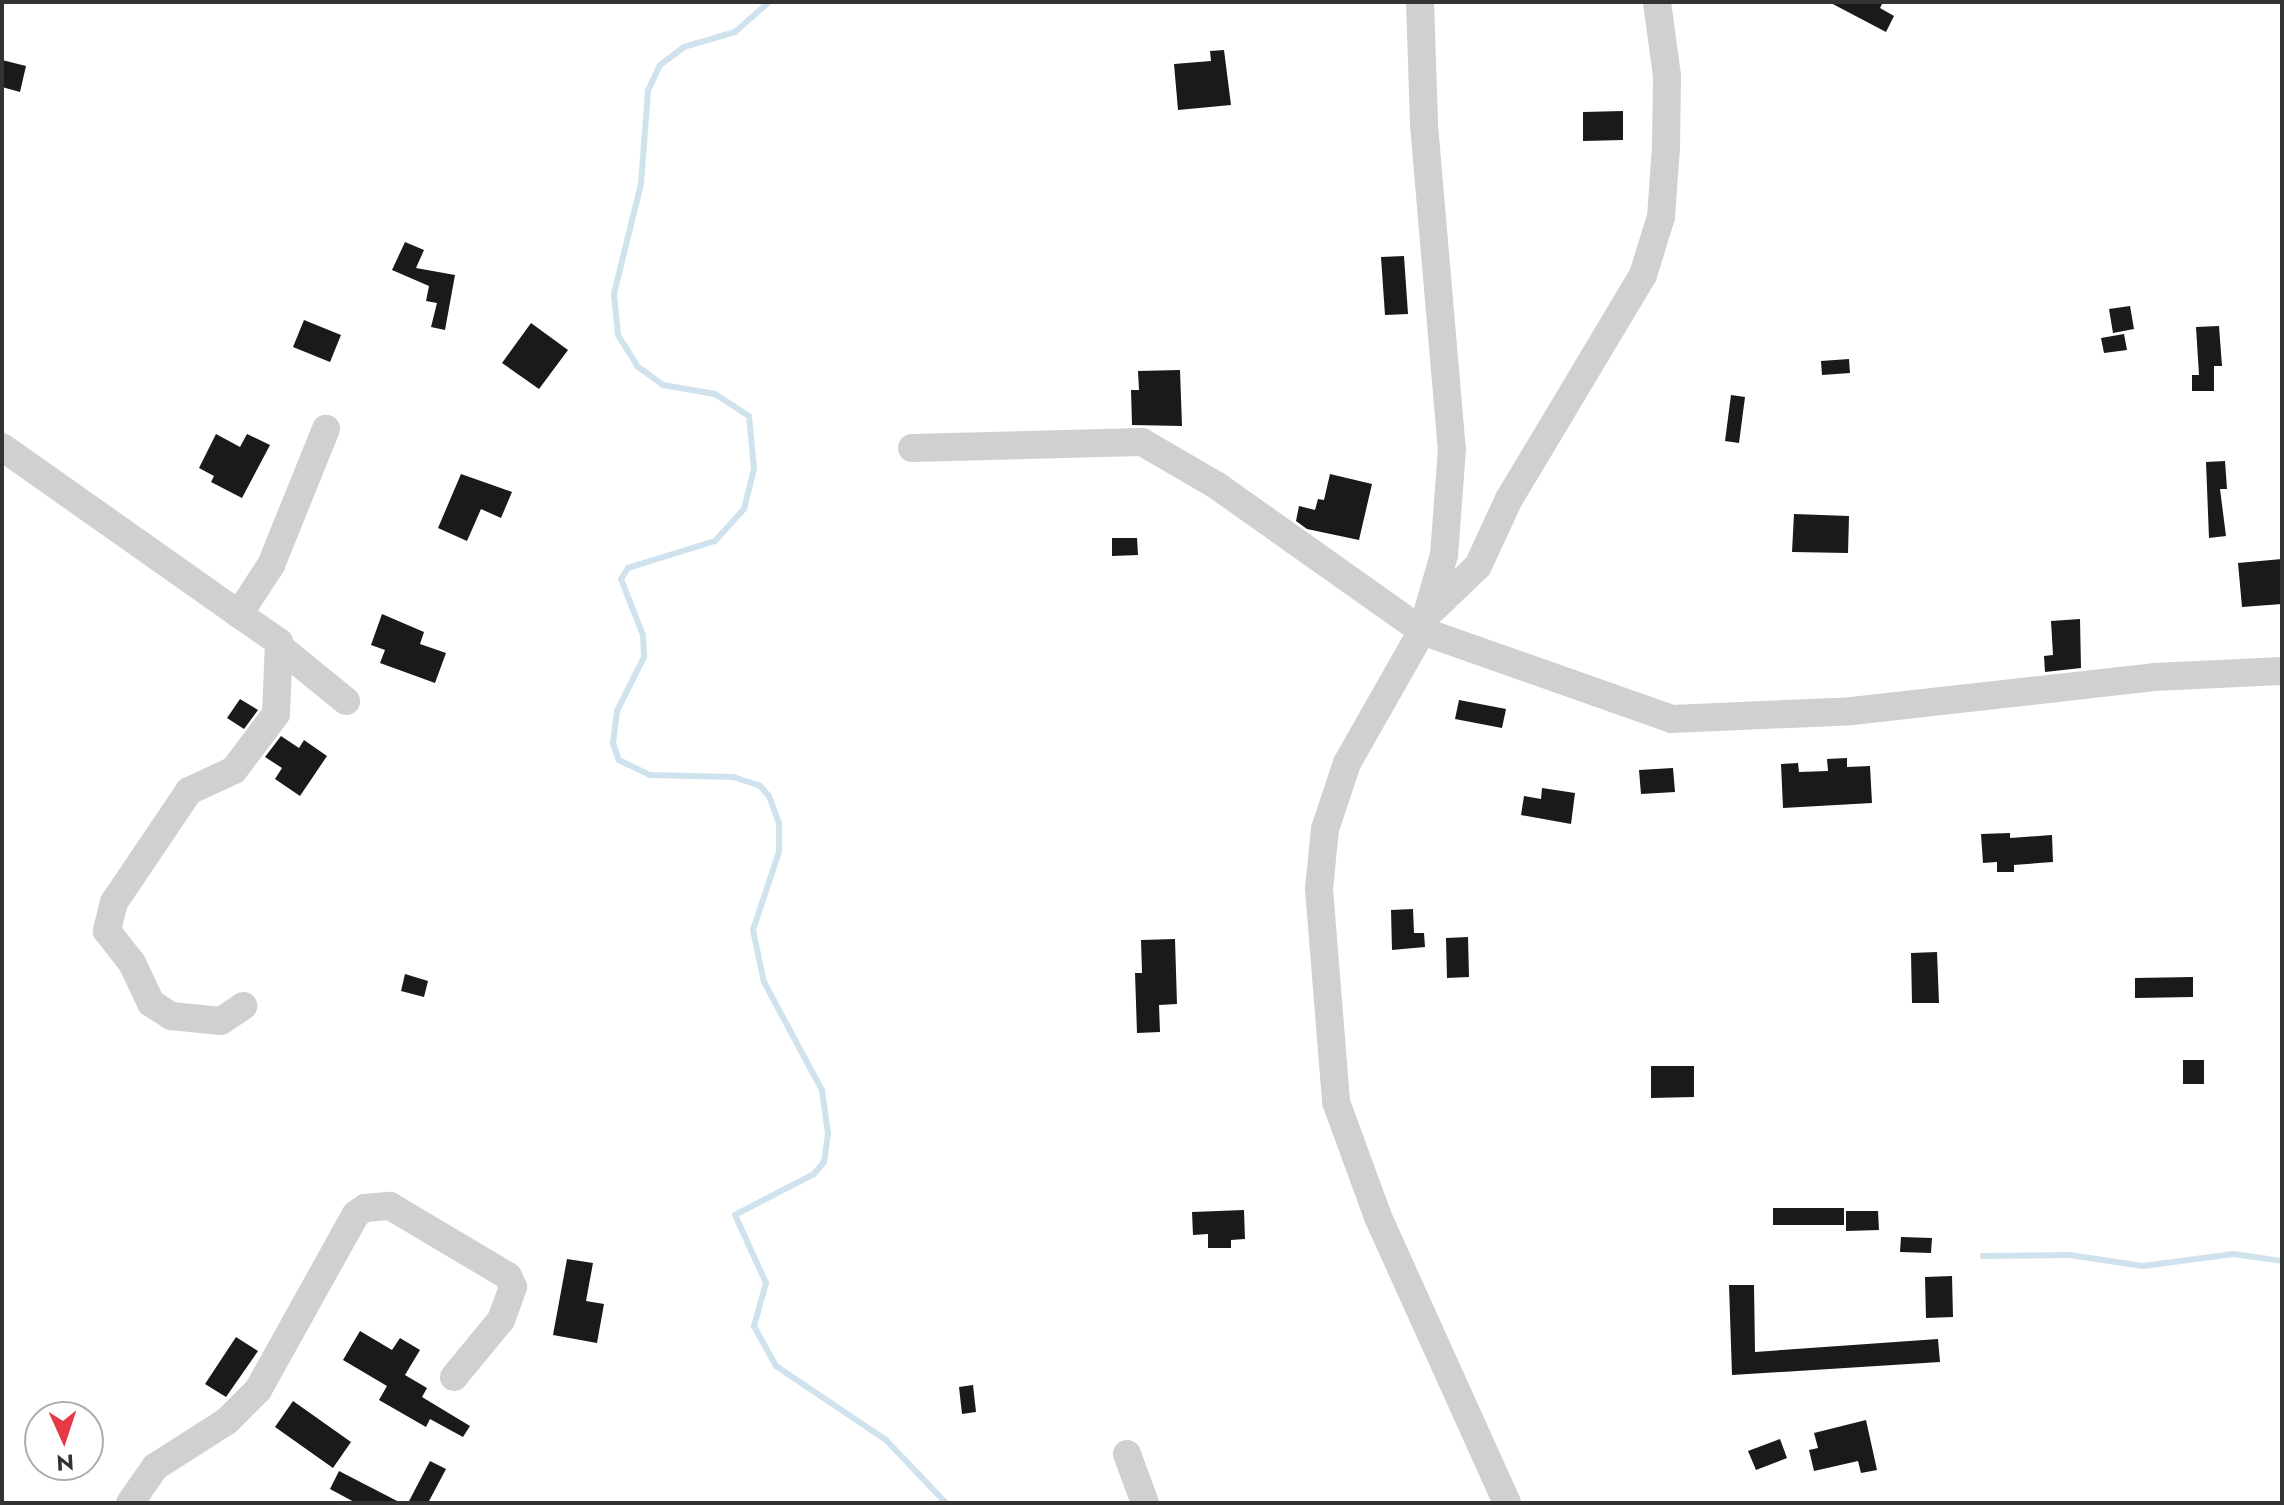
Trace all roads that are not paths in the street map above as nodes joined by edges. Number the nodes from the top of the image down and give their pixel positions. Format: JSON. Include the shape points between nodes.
{"nodes":[{"id":1,"x":1420,"y":2,"type":"edge"},
{"id":2,"x":1657,"y":2,"type":"edge"},
{"id":3,"x":326,"y":429,"type":"dead end"},
{"id":4,"x":2,"y":447,"type":"edge"},
{"id":5,"x":912,"y":448,"type":"dead end"},
{"id":6,"x":239,"y":614,"type":"junction"},
{"id":7,"x":1424,"y":624,"type":"junction"},
{"id":8,"x":281,"y":648,"type":"junction"},
{"id":9,"x":2282,"y":671,"type":"edge"},
{"id":10,"x":346,"y":701,"type":"dead end"},
{"id":11,"x":243,"y":1006,"type":"dead end"},
{"id":12,"x":454,"y":1377,"type":"dead end"},
{"id":13,"x":1127,"y":1454,"type":"dead end"},
{"id":14,"x":130,"y":1503,"type":"edge"},
{"id":15,"x":1145,"y":1503,"type":"edge"},
{"id":16,"x":1507,"y":1503,"type":"edge"}],
"edges":[{"from":1,"to":7,"type":"street","via":[[1424,125],[1452,449],[1444,555]]},
{"from":2,"to":7,"type":"street","via":[[1667,76],[1666,148],[1661,217],[1643,275],[1509,499],[1478,566]]},
{"from":3,"to":6,"type":"street","via":[[271,565]]},
{"from":4,"to":6,"type":"street"},
{"from":5,"to":7,"type":"street","via":[[1142,442]]},
{"from":6,"to":8,"type":"street","via":[[275,637]]},
{"from":7,"to":9,"type":"street","via":[[1672,719],[1852,711],[2154,677]]},
{"from":7,"to":16,"type":"street","via":[[1347,763],[1325,829],[1319,889],[1336,1102],[1378,1217]]},
{"from":8,"to":10,"type":"street"},
{"from":8,"to":11,"type":"street","via":[[278,705],[271,725],[234,770],[189,791],[108,919],[113,944],[125,952],[151,1003],[171,1016],[221,1021]]},
{"from":12,"to":14,"type":"street","via":[[501,1320],[513,1287],[508,1276],[390,1206],[365,1208],[356,1214],[258,1390],[227,1421],[155,1467]]},
{"from":13,"to":15,"type":"street"}]}
